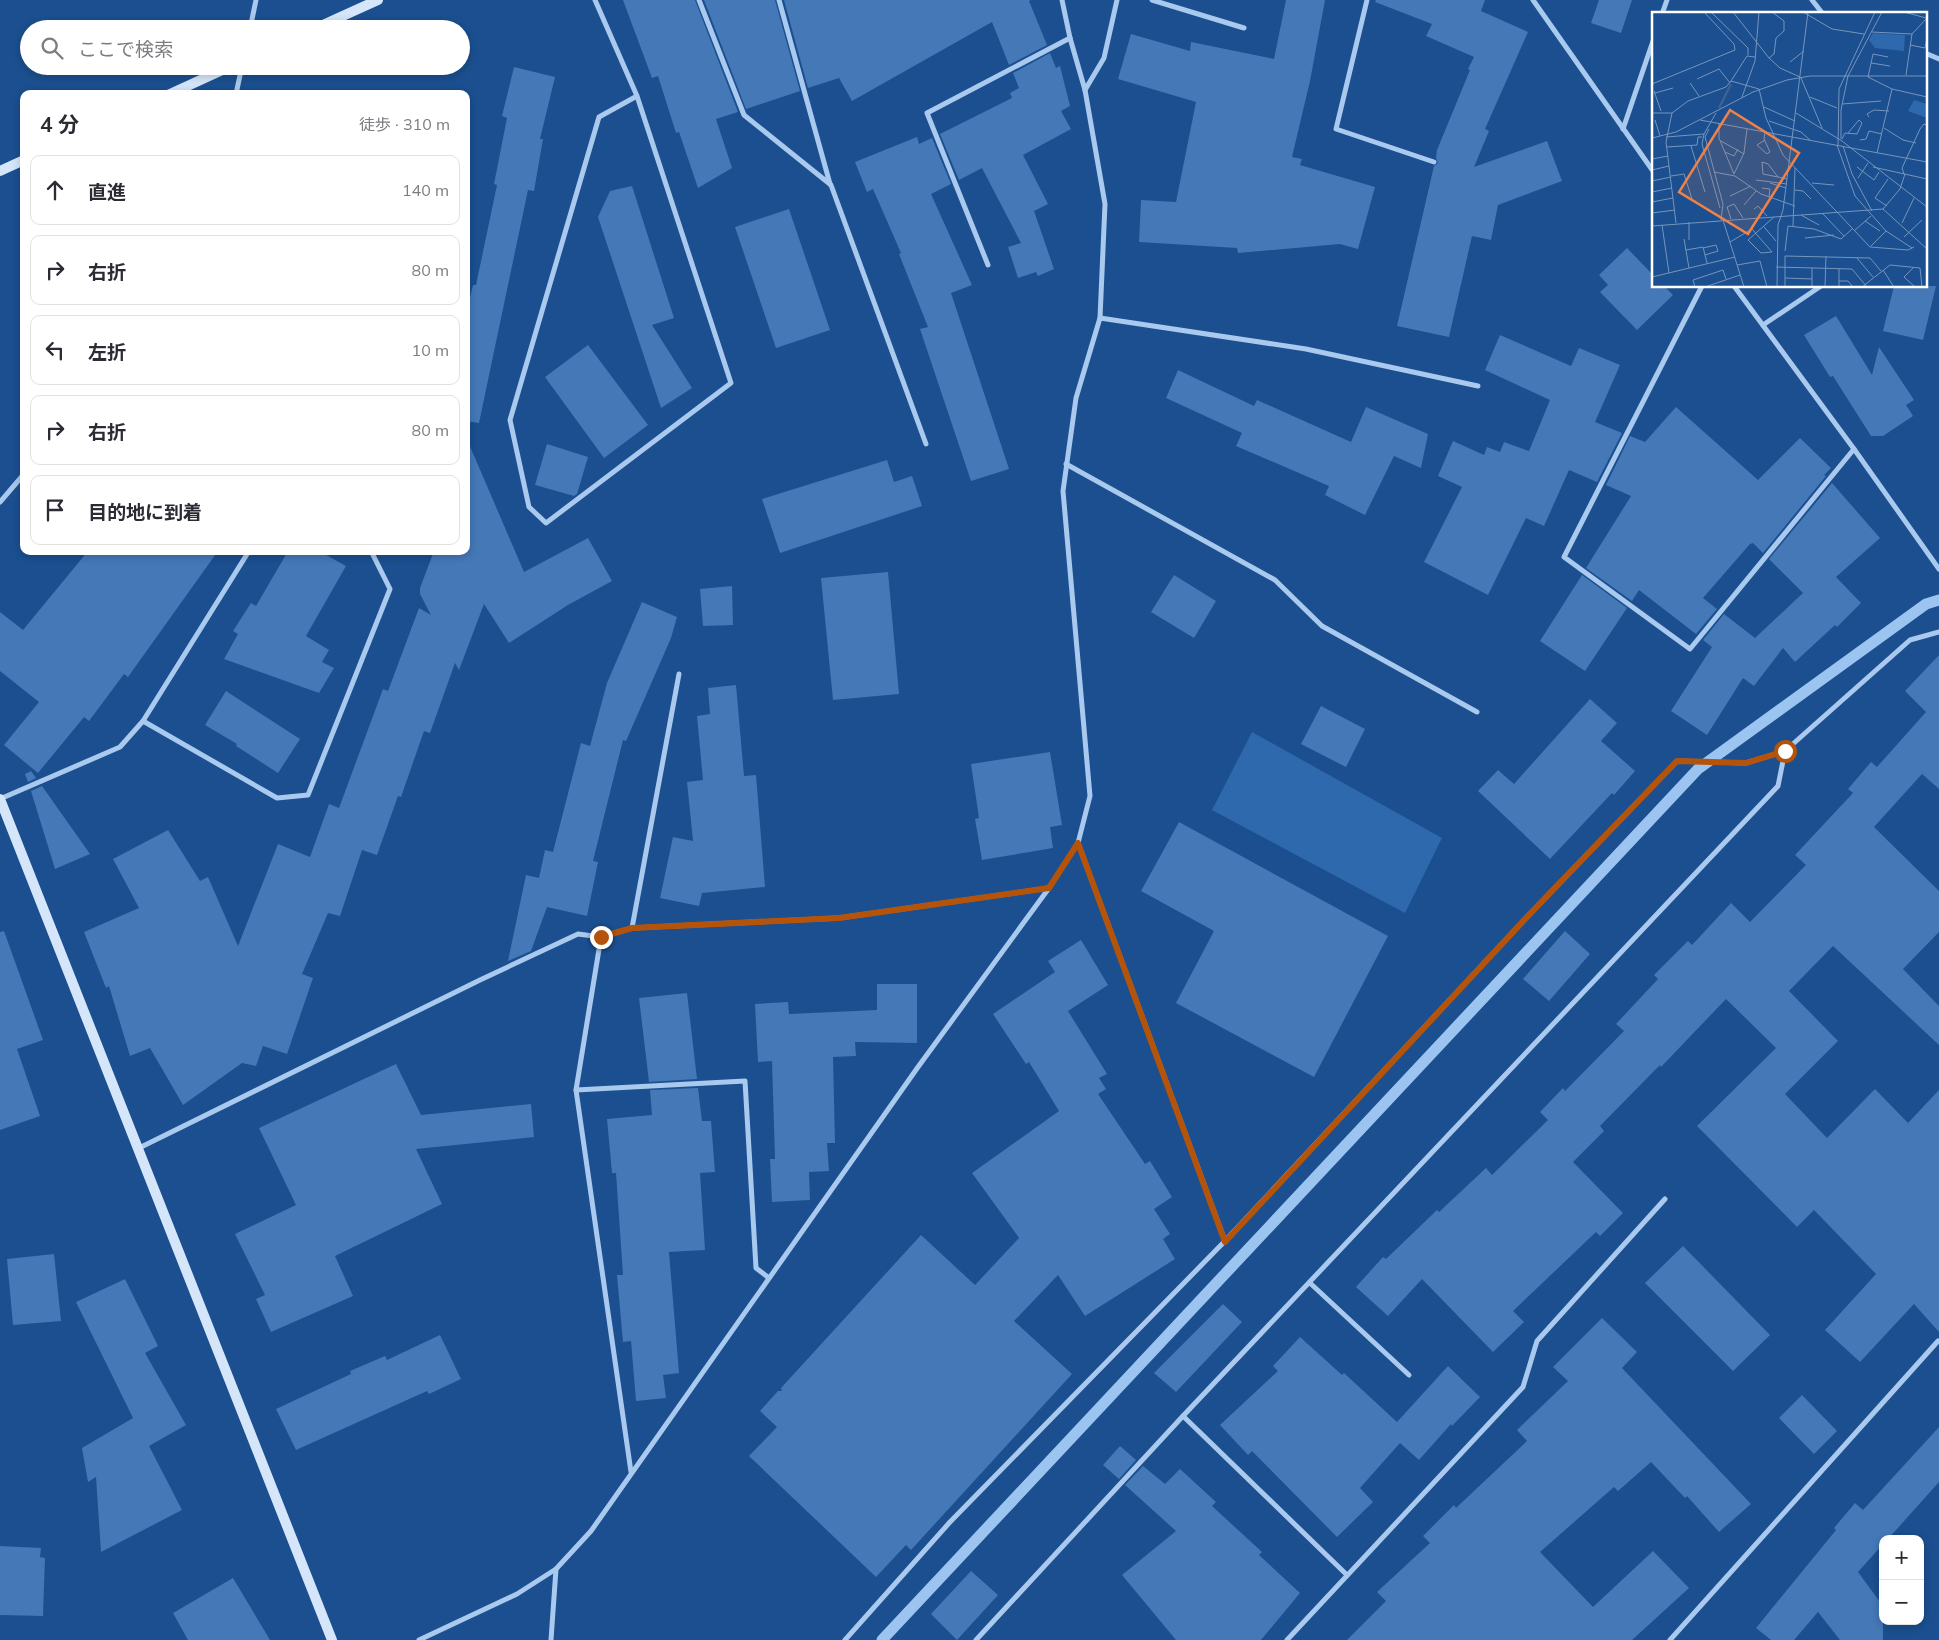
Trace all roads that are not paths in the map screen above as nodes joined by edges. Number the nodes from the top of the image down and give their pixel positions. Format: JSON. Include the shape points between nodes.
{"nodes":[{"id":1,"x":256,"y":0,"type":"edge"},
{"id":2,"x":378,"y":0,"type":"edge"},
{"id":3,"x":595,"y":0,"type":"edge"},
{"id":4,"x":699,"y":0,"type":"edge"},
{"id":5,"x":780,"y":0,"type":"edge"},
{"id":6,"x":1062,"y":0,"type":"edge"},
{"id":7,"x":1117,"y":0,"type":"edge"},
{"id":8,"x":1152,"y":0,"type":"edge"},
{"id":9,"x":1367,"y":0,"type":"edge"},
{"id":10,"x":1533,"y":0,"type":"edge"},
{"id":11,"x":1667,"y":0,"type":"edge"},
{"id":12,"x":1812,"y":0,"type":"edge"},
{"id":13,"x":1663,"y":12,"type":"edge"},
{"id":14,"x":1821,"y":12,"type":"edge"},
{"id":15,"x":252,"y":20,"type":"edge"},
{"id":16,"x":334,"y":20,"type":"edge"},
{"id":17,"x":1244,"y":28,"type":"dead end"},
{"id":18,"x":1070,"y":38,"type":"junction"},
{"id":19,"x":1652,"y":44,"type":"edge"},
{"id":20,"x":1926,"y":53,"type":"edge"},
{"id":21,"x":1939,"y":59,"type":"edge"},
{"id":22,"x":211,"y":75,"type":"edge"},
{"id":23,"x":240,"y":75,"type":"edge"},
{"id":24,"x":179,"y":90,"type":"edge"},
{"id":25,"x":237,"y":90,"type":"edge"},
{"id":26,"x":1085,"y":90,"type":"junction"},
{"id":27,"x":637,"y":96,"type":"junction"},
{"id":28,"x":1623,"y":129,"type":"junction"},
{"id":29,"x":20,"y":162,"type":"edge"},
{"id":30,"x":1434,"y":162,"type":"dead end"},
{"id":31,"x":1652,"y":170,"type":"edge"},
{"id":32,"x":0,"y":171,"type":"edge"},
{"id":33,"x":830,"y":185,"type":"junction"},
{"id":34,"x":988,"y":264,"type":"dead end"},
{"id":35,"x":1701,"y":288,"type":"edge"},
{"id":36,"x":1735,"y":288,"type":"edge"},
{"id":37,"x":1818,"y":288,"type":"edge"},
{"id":38,"x":1100,"y":318,"type":"junction"},
{"id":39,"x":1763,"y":325,"type":"junction"},
{"id":40,"x":1478,"y":386,"type":"dead end"},
{"id":41,"x":926,"y":444,"type":"dead end"},
{"id":42,"x":1854,"y":448,"type":"junction"},
{"id":43,"x":1066,"y":464,"type":"junction"},
{"id":44,"x":20,"y":479,"type":"edge"},
{"id":45,"x":0,"y":502,"type":"edge"},
{"id":46,"x":247,"y":555,"type":"edge"},
{"id":47,"x":373,"y":555,"type":"edge"},
{"id":48,"x":1939,"y":568,"type":"edge"},
{"id":49,"x":1939,"y":632,"type":"edge"},
{"id":50,"x":679,"y":674,"type":"dead end"},
{"id":51,"x":1477,"y":712,"type":"dead end"},
{"id":52,"x":143,"y":721,"type":"junction"},
{"id":53,"x":1785,"y":751,"type":"junction"},
{"id":54,"x":0,"y":799,"type":"edge"},
{"id":55,"x":1078,"y":843,"type":"junction"},
{"id":56,"x":1049,"y":888,"type":"junction"},
{"id":57,"x":632,"y":928,"type":"junction"},
{"id":58,"x":601,"y":937,"type":"junction"},
{"id":59,"x":576,"y":1090,"type":"junction"},
{"id":60,"x":137,"y":1149,"type":"junction"},
{"id":61,"x":1665,"y":1198,"type":"dead end"},
{"id":62,"x":1225,"y":1242,"type":"junction"},
{"id":63,"x":769,"y":1278,"type":"junction"},
{"id":64,"x":1310,"y":1283,"type":"junction"},
{"id":65,"x":1938,"y":1341,"type":"dead end"},
{"id":66,"x":1409,"y":1375,"type":"dead end"},
{"id":67,"x":1183,"y":1416,"type":"junction"},
{"id":68,"x":631,"y":1473,"type":"junction"},
{"id":69,"x":556,"y":1570,"type":"junction"},
{"id":70,"x":1347,"y":1575,"type":"junction"},
{"id":71,"x":332,"y":1640,"type":"edge"},
{"id":72,"x":419,"y":1640,"type":"edge"},
{"id":73,"x":551,"y":1640,"type":"edge"},
{"id":74,"x":845,"y":1640,"type":"edge"},
{"id":75,"x":976,"y":1640,"type":"edge"},
{"id":76,"x":1287,"y":1640,"type":"edge"},
{"id":77,"x":1670,"y":1640,"type":"edge"}],
"edges":[{"from":1,"to":15,"type":"street"},
{"from":2,"to":16,"type":"street"},
{"from":3,"to":27,"type":"street"},
{"from":4,"to":33,"type":"street","via":[[744,115]]},
{"from":5,"to":33,"type":"street"},
{"from":6,"to":18,"type":"street"},
{"from":7,"to":26,"type":"street","via":[[1104,58]]},
{"from":8,"to":17,"type":"street"},
{"from":9,"to":30,"type":"street","via":[[1336,129]]},
{"from":10,"to":28,"type":"street"},
{"from":11,"to":13,"type":"street"},
{"from":12,"to":14,"type":"street"},
{"from":18,"to":26,"type":"street"},
{"from":18,"to":34,"type":"street","via":[[927,113]]},
{"from":19,"to":28,"type":"street"},
{"from":20,"to":21,"type":"street"},
{"from":22,"to":24,"type":"street"},
{"from":23,"to":25,"type":"street"},
{"from":26,"to":38,"type":"street","via":[[1105,204]]},
{"from":27,"to":27,"type":"street","via":[[731,383],[546,523],[529,507],[510,420],[599,117]]},
{"from":28,"to":31,"type":"street"},
{"from":29,"to":32,"type":"street"},
{"from":33,"to":41,"type":"street"},
{"from":35,"to":42,"type":"street","via":[[1564,557],[1690,649]]},
{"from":36,"to":39,"type":"street"},
{"from":37,"to":39,"type":"street"},
{"from":38,"to":40,"type":"street","via":[[1306,349]]},
{"from":38,"to":43,"type":"street","via":[[1076,398]]},
{"from":39,"to":42,"type":"street"},
{"from":42,"to":48,"type":"street"},
{"from":43,"to":51,"type":"street","via":[[1275,580],[1322,626]]},
{"from":43,"to":55,"type":"street","via":[[1063,491],[1090,796]]},
{"from":44,"to":45,"type":"street"},
{"from":46,"to":52,"type":"street"},
{"from":47,"to":52,"type":"street","via":[[390,589],[308,795],[277,798]]},
{"from":49,"to":53,"type":"street","via":[[1910,640]]},
{"from":50,"to":57,"type":"street"},
{"from":52,"to":54,"type":"street","via":[[120,747]]},
{"from":53,"to":62,"type":"street","via":[[1746,763],[1677,761]]},
{"from":53,"to":64,"type":"street","via":[[1778,786]]},
{"from":54,"to":60,"type":"street"},
{"from":55,"to":56,"type":"street"},
{"from":55,"to":62,"type":"street"},
{"from":56,"to":57,"type":"street","via":[[839,918]]},
{"from":56,"to":63,"type":"street"},
{"from":57,"to":58,"type":"street"},
{"from":58,"to":59,"type":"street"},
{"from":58,"to":60,"type":"street","via":[[578,934]]},
{"from":59,"to":63,"type":"street","via":[[745,1081],[756,1268]]},
{"from":59,"to":68,"type":"street"},
{"from":60,"to":71,"type":"street"},
{"from":61,"to":70,"type":"street","via":[[1537,1341],[1523,1386]]},
{"from":62,"to":74,"type":"street","via":[[950,1522]]},
{"from":63,"to":68,"type":"street"},
{"from":64,"to":66,"type":"street"},
{"from":64,"to":67,"type":"street"},
{"from":65,"to":77,"type":"street"},
{"from":67,"to":70,"type":"street"},
{"from":67,"to":75,"type":"street"},
{"from":68,"to":69,"type":"street","via":[[591,1531]]},
{"from":69,"to":72,"type":"street","via":[[517,1594]]},
{"from":69,"to":73,"type":"street"},
{"from":70,"to":76,"type":"street"}]}
